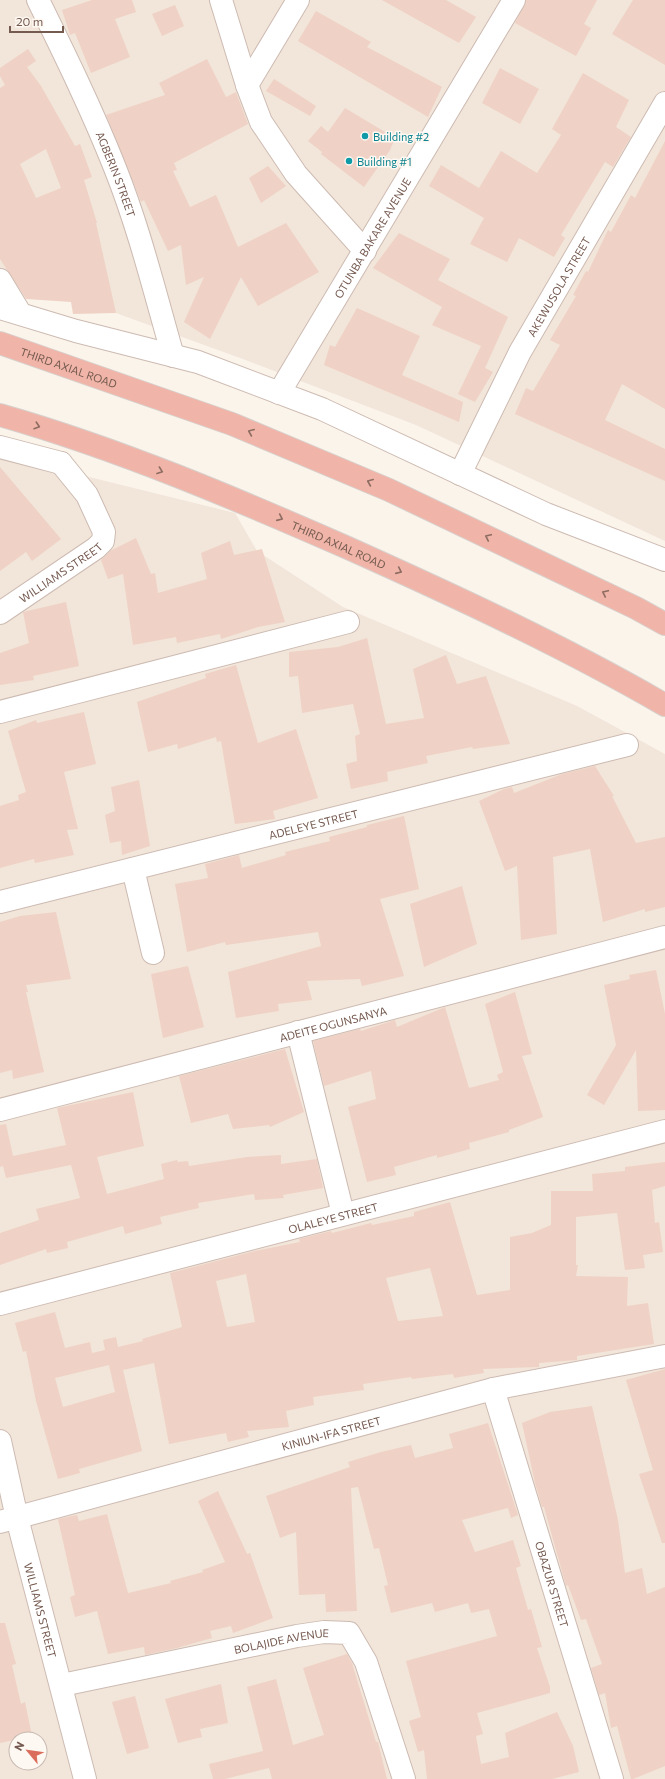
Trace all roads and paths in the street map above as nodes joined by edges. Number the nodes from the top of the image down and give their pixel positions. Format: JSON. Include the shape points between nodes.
{"nodes":[{"id":1,"x":38,"y":0,"type":"edge"},
{"id":2,"x":221,"y":0,"type":"edge"},
{"id":3,"x":298,"y":0,"type":"edge"},
{"id":4,"x":514,"y":0,"type":"edge"},
{"id":5,"x":247,"y":85,"type":"junction"},
{"id":6,"x":665,"y":103,"type":"edge"},
{"id":7,"x":365,"y":251,"type":"junction"},
{"id":8,"x":0,"y":280,"type":"edge"},
{"id":9,"x":10,"y":310,"type":"edge"},
{"id":10,"x":0,"y":343,"type":"edge"},
{"id":11,"x":173,"y":356,"type":"junction"},
{"id":12,"x":279,"y":393,"type":"junction"},
{"id":13,"x":0,"y":415,"type":"edge"},
{"id":14,"x":68,"y":436,"type":"junction"},
{"id":15,"x":0,"y":447,"type":"edge"},
{"id":16,"x":61,"y":463,"type":"junction"},
{"id":17,"x":460,"y":474,"type":"junction"},
{"id":18,"x":663,"y":553,"type":"edge"},
{"id":19,"x":636,"y":608,"type":"junction"},
{"id":20,"x":0,"y":613,"type":"edge"},
{"id":21,"x":665,"y":615,"type":"edge"},
{"id":22,"x":348,"y":622,"type":"dead end"},
{"id":23,"x":665,"y":624,"type":"edge"},
{"id":24,"x":665,"y":705,"type":"edge"},
{"id":25,"x":0,"y":712,"type":"edge"},
{"id":26,"x":627,"y":745,"type":"dead end"},
{"id":27,"x":133,"y":869,"type":"junction"},
{"id":28,"x":0,"y":902,"type":"edge"},
{"id":29,"x":665,"y":937,"type":"edge"},
{"id":30,"x":153,"y":953,"type":"dead end"},
{"id":31,"x":298,"y":1032,"type":"junction"},
{"id":32,"x":0,"y":1110,"type":"edge"},
{"id":33,"x":665,"y":1131,"type":"edge"},
{"id":34,"x":343,"y":1214,"type":"junction"},
{"id":35,"x":0,"y":1304,"type":"edge"},
{"id":36,"x":665,"y":1356,"type":"edge"},
{"id":37,"x":493,"y":1389,"type":"junction"},
{"id":38,"x":0,"y":1441,"type":"edge"},
{"id":39,"x":8,"y":1520,"type":"edge"},
{"id":40,"x":62,"y":1685,"type":"junction"},
{"id":41,"x":85,"y":1779,"type":"edge"},
{"id":42,"x":404,"y":1779,"type":"edge"},
{"id":43,"x":612,"y":1779,"type":"edge"}],
"edges":[{"from":1,"to":11,"type":"street","name":"AGBERIN STREET","via":[[82,89],[116,169],[147,262]]},
{"from":2,"to":5,"type":"street"},
{"from":3,"to":5,"type":"street"},
{"from":4,"to":7,"type":"street","name":"OTUNBA BAKARE AVENUE"},
{"from":5,"to":7,"type":"street","via":[[261,122],[296,174]]},
{"from":6,"to":17,"type":"street","name":"AKEWUSOLA STREET","via":[[520,352]]},
{"from":7,"to":12,"type":"street","name":"OTUNBA BAKARE AVENUE"},
{"from":8,"to":9,"type":"street"},
{"from":9,"to":11,"type":"street","via":[[76,331]]},
{"from":19,"to":10,"type":"highway","name":"THIRD AXIAL ROAD","one_way":true,"via":[[389,490],[232,424]]},
{"from":11,"to":12,"type":"street","via":[[198,362]]},
{"from":12,"to":17,"type":"street","via":[[322,409]]},
{"from":13,"to":14,"type":"highway","name":"THIRD AXIAL ROAD","one_way":true},
{"from":14,"to":16,"type":"street"},
{"from":14,"to":24,"type":"highway","name":"THIRD AXIAL ROAD","one_way":true,"via":[[243,502],[411,576],[606,671]]},
{"from":15,"to":16,"type":"street"},
{"from":16,"to":20,"type":"street","name":"WILLIAMS STREET","via":[[88,495],[104,532],[103,541]]},
{"from":17,"to":18,"type":"street","via":[[546,514]]},
{"from":19,"to":21,"type":"highway"},
{"from":19,"to":23,"type":"highway","name":"THIRD AXIAL ROAD"},
{"from":22,"to":25,"type":"street"},
{"from":26,"to":27,"type":"street","name":"ADELEYE STREET"},
{"from":27,"to":28,"type":"street","name":"ADELEYE STREET"},
{"from":27,"to":30,"type":"street"},
{"from":29,"to":31,"type":"street","name":"ADEITE OGUNSANYA"},
{"from":31,"to":32,"type":"street","name":"ADEITE OGUNSANYA"},
{"from":31,"to":34,"type":"street"},
{"from":33,"to":34,"type":"street","name":"OLALEYE STREET"},
{"from":34,"to":35,"type":"street","name":"OLALEYE STREET"},
{"from":36,"to":37,"type":"street","name":"KINIUN-IFA STREET"},
{"from":37,"to":39,"type":"street","name":"KINIUN-IFA STREET"},
{"from":37,"to":43,"type":"street","name":"OBAZUR STREET"},
{"from":38,"to":39,"type":"street","name":"WILLIAMS STREET"},
{"from":39,"to":40,"type":"street","name":"WILLIAMS STREET"},
{"from":40,"to":41,"type":"street","name":"WILLIAMS STREET"},
{"from":40,"to":42,"type":"street","name":"BOLAJIDE AVENUE","via":[[297,1636],[324,1632],[349,1633],[366,1662]]}]}
